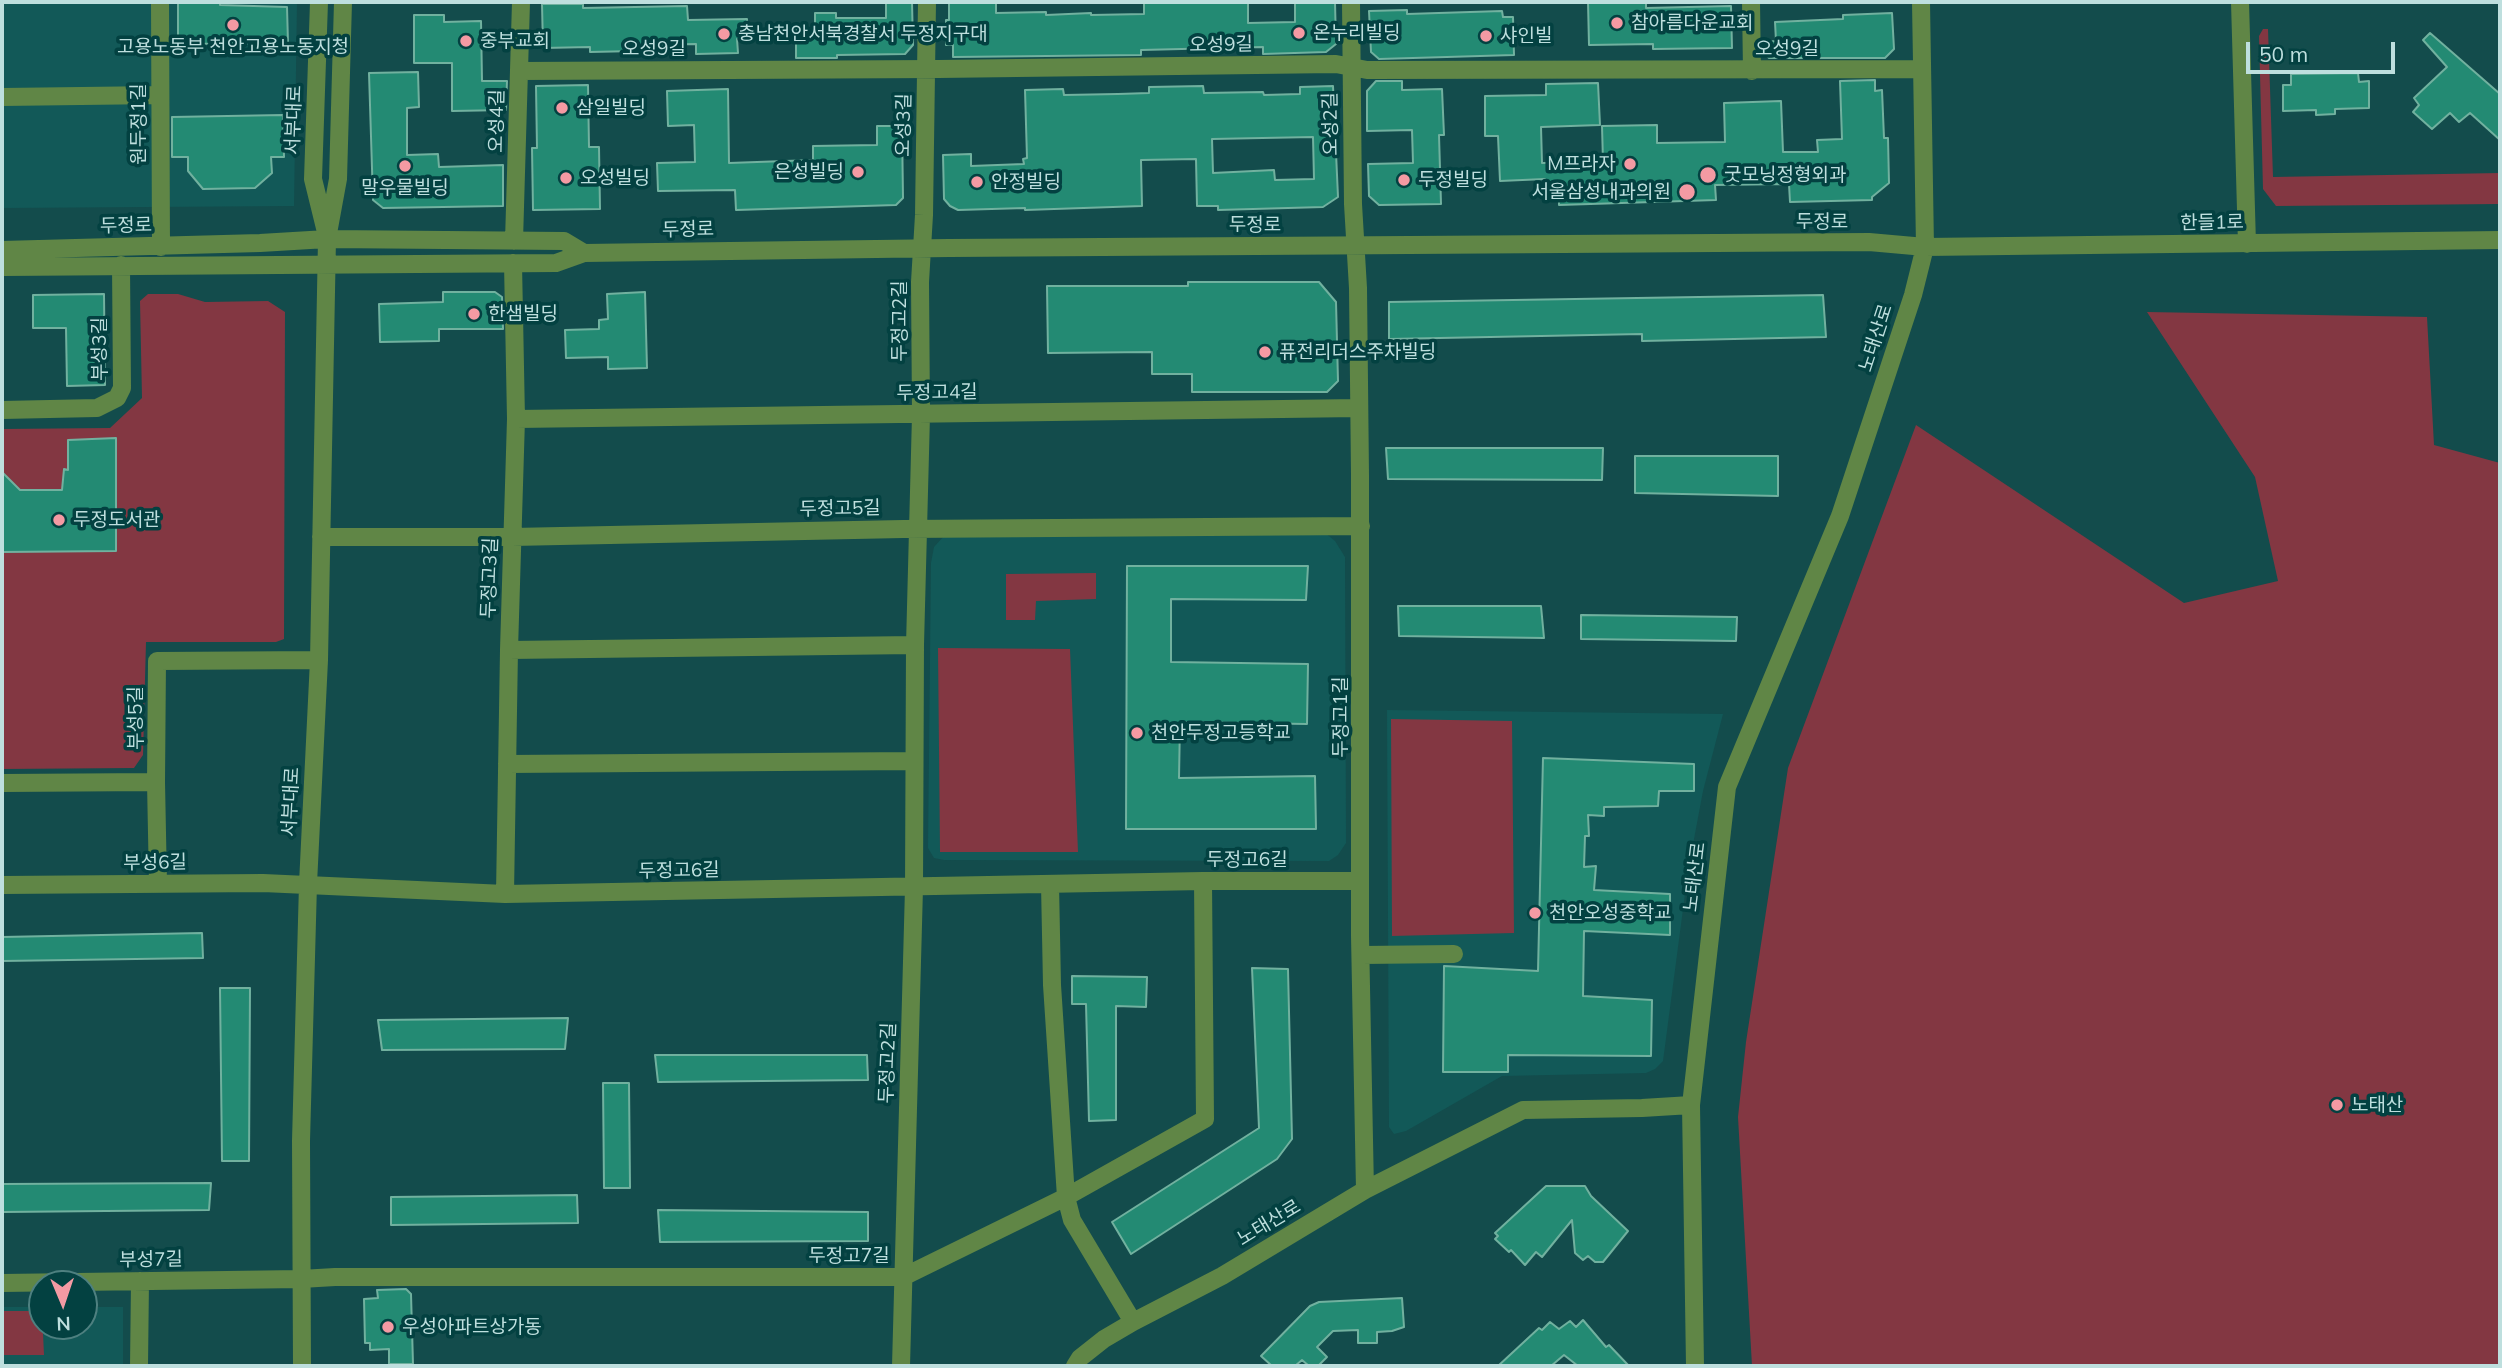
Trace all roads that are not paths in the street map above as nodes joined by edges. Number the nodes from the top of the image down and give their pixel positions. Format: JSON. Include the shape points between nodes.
{"nodes":[{"id":1,"x":160,"y":2,"type":"edge"},
{"id":2,"x":319,"y":2,"type":"edge"},
{"id":3,"x":343,"y":2,"type":"edge"},
{"id":4,"x":521,"y":2,"type":"edge"},
{"id":5,"x":927,"y":2,"type":"edge"},
{"id":6,"x":1351,"y":2,"type":"edge"},
{"id":7,"x":1751,"y":2,"type":"edge"},
{"id":8,"x":1921,"y":2,"type":"edge"},
{"id":9,"x":2240,"y":2,"type":"edge"},
{"id":10,"x":1351,"y":66,"type":"junction"},
{"id":11,"x":926,"y":69,"type":"junction"},
{"id":12,"x":1922,"y":69,"type":"junction"},
{"id":13,"x":519,"y":71,"type":"junction"},
{"id":14,"x":1752,"y":71,"type":"junction"},
{"id":15,"x":160,"y":94,"type":"junction"},
{"id":16,"x":2,"y":97,"type":"edge"},
{"id":17,"x":327,"y":239,"type":"junction"},
{"id":18,"x":2500,"y":240,"type":"edge"},
{"id":19,"x":514,"y":241,"type":"junction"},
{"id":20,"x":2246,"y":243,"type":"junction"},
{"id":21,"x":1354,"y":245,"type":"junction"},
{"id":22,"x":161,"y":247,"type":"junction"},
{"id":23,"x":1925,"y":247,"type":"junction"},
{"id":24,"x":921,"y":248,"type":"junction"},
{"id":25,"x":2,"y":250,"type":"edge"},
{"id":26,"x":584,"y":253,"type":"junction"},
{"id":27,"x":327,"y":263,"type":"junction"},
{"id":28,"x":513,"y":263,"type":"junction"},
{"id":29,"x":121,"y":265,"type":"junction"},
{"id":30,"x":2,"y":268,"type":"edge"},
{"id":31,"x":1359,"y":408,"type":"junction"},
{"id":32,"x":2,"y":410,"type":"edge"},
{"id":33,"x":921,"y":415,"type":"junction"},
{"id":34,"x":516,"y":419,"type":"junction"},
{"id":35,"x":1361,"y":526,"type":"junction"},
{"id":36,"x":918,"y":528,"type":"junction"},
{"id":37,"x":321,"y":537,"type":"junction"},
{"id":38,"x":512,"y":537,"type":"junction"},
{"id":39,"x":915,"y":645,"type":"junction"},
{"id":40,"x":509,"y":650,"type":"junction"},
{"id":41,"x":318,"y":660,"type":"junction"},
{"id":42,"x":914,"y":761,"type":"junction"},
{"id":43,"x":507,"y":764,"type":"junction"},
{"id":44,"x":156,"y":782,"type":"junction"},
{"id":45,"x":2,"y":783,"type":"edge"},
{"id":46,"x":1203,"y":881,"type":"junction"},
{"id":47,"x":1360,"y":881,"type":"junction"},
{"id":48,"x":158,"y":884,"type":"junction"},
{"id":49,"x":308,"y":884,"type":"junction"},
{"id":50,"x":1050,"y":884,"type":"junction"},
{"id":51,"x":2,"y":885,"type":"edge"},
{"id":52,"x":914,"y":888,"type":"junction"},
{"id":53,"x":505,"y":894,"type":"junction"},
{"id":54,"x":1454,"y":954,"type":"dead end"},
{"id":55,"x":1362,"y":955,"type":"junction"},
{"id":56,"x":1691,"y":1105,"type":"junction"},
{"id":57,"x":1365,"y":1190,"type":"junction"},
{"id":58,"x":1066,"y":1197,"type":"junction"},
{"id":59,"x":903,"y":1278,"type":"junction"},
{"id":60,"x":301,"y":1279,"type":"junction"},
{"id":61,"x":140,"y":1281,"type":"junction"},
{"id":62,"x":2,"y":1283,"type":"edge"},
{"id":63,"x":1133,"y":1322,"type":"junction"},
{"id":64,"x":139,"y":1366,"type":"edge"},
{"id":65,"x":302,"y":1366,"type":"edge"},
{"id":66,"x":901,"y":1366,"type":"edge"},
{"id":67,"x":1075,"y":1366,"type":"edge"},
{"id":68,"x":1695,"y":1366,"type":"edge"}],
"edges":[{"from":1,"to":15,"type":"street","name":"원두정1길"},
{"from":2,"to":17,"type":"street","name":"서부대로","via":[[313,179]]},
{"from":3,"to":17,"type":"street","name":"서부대로","via":[[338,179]]},
{"from":4,"to":13,"type":"street","name":"오성4길"},
{"from":5,"to":11,"type":"street","name":"오성3길"},
{"from":6,"to":10,"type":"street","name":"오성2길"},
{"from":7,"to":14,"type":"street"},
{"from":8,"to":12,"type":"street","name":"노태산로"},
{"from":9,"to":20,"type":"street"},
{"from":10,"to":11,"type":"street","name":"오성9길"},
{"from":10,"to":14,"type":"street","name":"오성9길","via":[[1381,70]]},
{"from":10,"to":21,"type":"street","name":"오성2길"},
{"from":11,"to":13,"type":"street","name":"오성9길"},
{"from":11,"to":24,"type":"street","name":"오성3길"},
{"from":12,"to":14,"type":"street","name":"오성9길"},
{"from":12,"to":23,"type":"street","name":"노태산로"},
{"from":13,"to":19,"type":"street","name":"오성4길"},
{"from":15,"to":16,"type":"street"},
{"from":15,"to":22,"type":"street","name":"원두정1길"},
{"from":17,"to":19,"type":"street","name":"두정로"},
{"from":17,"to":22,"type":"street","name":"두정로"},
{"from":17,"to":27,"type":"street","name":"서부대로"},
{"from":18,"to":20,"type":"street","name":"한들1로"},
{"from":19,"to":26,"type":"street","name":"두정로","via":[[564,241]]},
{"from":20,"to":23,"type":"street","name":"한들1로"},
{"from":21,"to":23,"type":"street","name":"두정로","via":[[1869,242]]},
{"from":21,"to":24,"type":"street","name":"두정로"},
{"from":21,"to":31,"type":"street","name":"두정고1길"},
{"from":22,"to":25,"type":"street","name":"두정로"},
{"from":23,"to":56,"type":"street","name":"노태산로","via":[[1840,516],[1727,787]]},
{"from":24,"to":26,"type":"street","name":"두정로"},
{"from":24,"to":33,"type":"street","name":"두정고2길"},
{"from":26,"to":28,"type":"street","name":"두정로","via":[[556,263]]},
{"from":27,"to":28,"type":"street","name":"두정로"},
{"from":27,"to":29,"type":"street","name":"두정로"},
{"from":27,"to":37,"type":"street","name":"서부대로"},
{"from":28,"to":34,"type":"street","name":"두정고3길"},
{"from":29,"to":30,"type":"street","name":"두정로"},
{"from":29,"to":32,"type":"street","name":"부성3길","via":[[122,388],[117,398],[97,408]]},
{"from":31,"to":33,"type":"street","name":"두정고4길"},
{"from":31,"to":35,"type":"street","name":"두정고1길"},
{"from":33,"to":34,"type":"street","name":"두정고4길"},
{"from":33,"to":36,"type":"street","name":"두정고2길"},
{"from":34,"to":38,"type":"street","name":"두정고3길"},
{"from":35,"to":36,"type":"street","name":"두정고5길"},
{"from":35,"to":47,"type":"street","name":"두정고1길"},
{"from":36,"to":38,"type":"street","name":"두정고5길"},
{"from":36,"to":39,"type":"street","name":"두정고2길"},
{"from":37,"to":38,"type":"street","name":"두정고5길"},
{"from":37,"to":41,"type":"street","name":"서부대로"},
{"from":38,"to":40,"type":"street","name":"두정고3길"},
{"from":39,"to":40,"type":"street"},
{"from":39,"to":42,"type":"street","name":"두정고2길"},
{"from":40,"to":43,"type":"street","name":"두정고3길"},
{"from":41,"to":44,"type":"street","name":"부성5길","via":[[157,661]]},
{"from":41,"to":49,"type":"street","name":"서부대로"},
{"from":42,"to":43,"type":"street"},
{"from":42,"to":52,"type":"street","name":"두정고2길"},
{"from":43,"to":53,"type":"street","name":"두정고3길"},
{"from":44,"to":45,"type":"street"},
{"from":44,"to":48,"type":"street"},
{"from":46,"to":47,"type":"street","name":"두정고6길"},
{"from":46,"to":50,"type":"street","name":"두정고6길"},
{"from":46,"to":58,"type":"street","name":"두정고7길","via":[[1205,1119]]},
{"from":47,"to":55,"type":"street","name":"두정고1길"},
{"from":48,"to":49,"type":"street","name":"부성6길"},
{"from":48,"to":51,"type":"street","name":"부성6길"},
{"from":49,"to":53,"type":"street","name":"두정고6길"},
{"from":49,"to":60,"type":"street","name":"서부대로"},
{"from":50,"to":52,"type":"street","name":"두정고6길"},
{"from":50,"to":58,"type":"street"},
{"from":52,"to":53,"type":"street","name":"두정고6길"},
{"from":52,"to":59,"type":"street","name":"두정고2길"},
{"from":54,"to":55,"type":"street"},
{"from":55,"to":57,"type":"street","name":"두정고1길"},
{"from":56,"to":57,"type":"street","name":"노태산로","via":[[1522,1110]]},
{"from":56,"to":68,"type":"street"},
{"from":57,"to":63,"type":"street","name":"노태산로","via":[[1222,1276]]},
{"from":58,"to":59,"type":"street","name":"두정고7길"},
{"from":58,"to":63,"type":"street","via":[[1072,1220]]},
{"from":59,"to":60,"type":"street","name":"두정고7길"},
{"from":59,"to":66,"type":"street","name":"두정고2길"},
{"from":60,"to":61,"type":"street","name":"부성7길"},
{"from":60,"to":65,"type":"street","name":"서부대로"},
{"from":61,"to":62,"type":"street","name":"부성7길"},
{"from":61,"to":64,"type":"street"},
{"from":63,"to":67,"type":"street","name":"노태산로","via":[[1104,1339]]}]}
